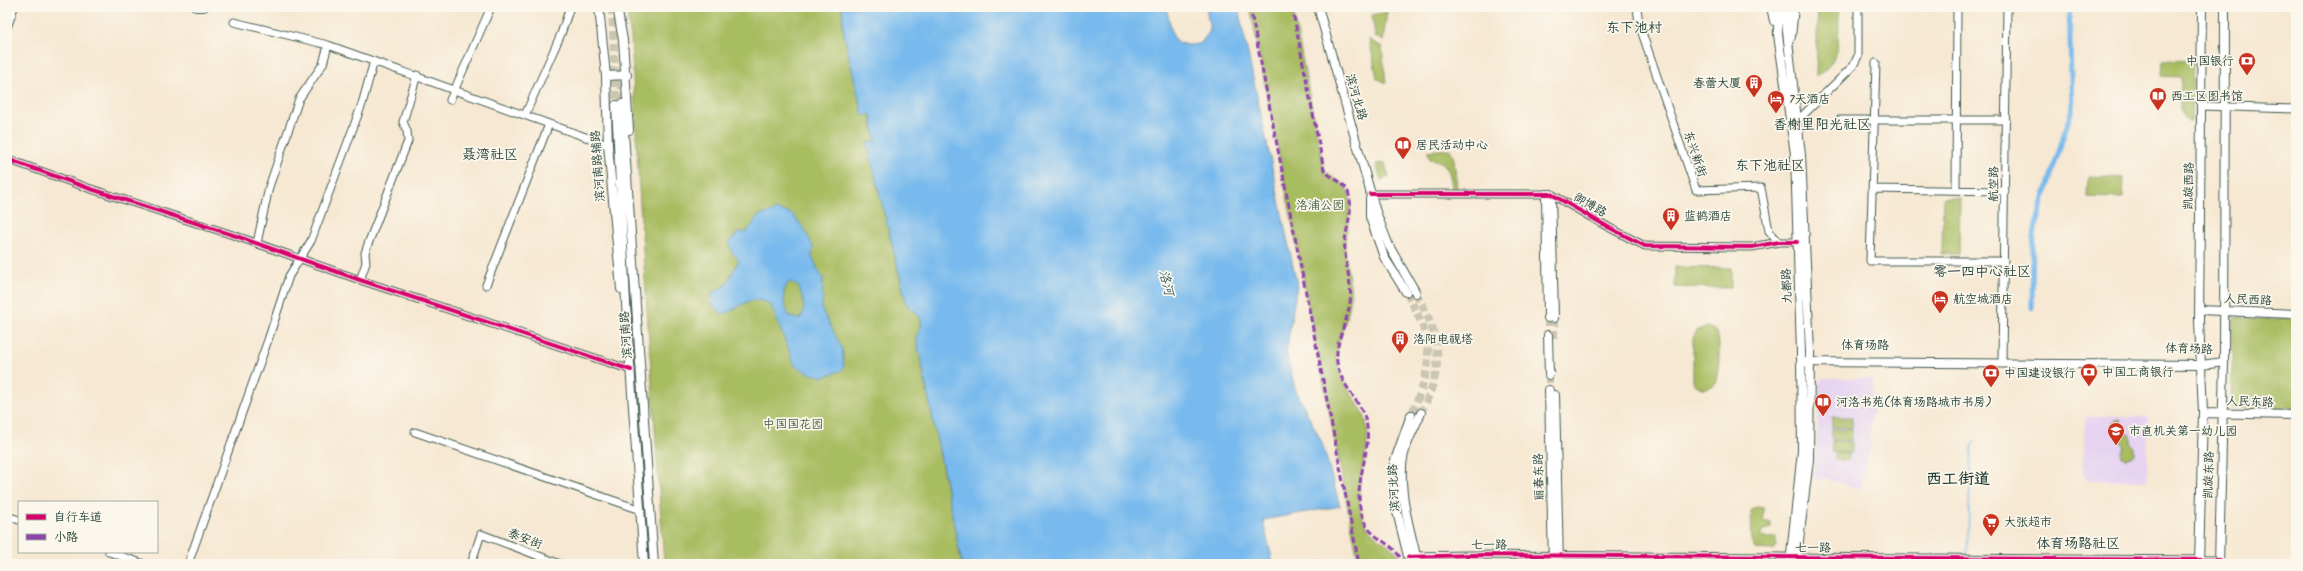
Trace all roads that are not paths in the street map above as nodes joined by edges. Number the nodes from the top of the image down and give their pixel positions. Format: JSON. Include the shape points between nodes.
{"nodes":[{"id":1,"x":14,"y":7,"type":"edge"},
{"id":2,"x":196,"y":7,"type":"edge"},
{"id":3,"x":204,"y":7,"type":"edge"},
{"id":4,"x":491,"y":7,"type":"edge"},
{"id":5,"x":570,"y":7,"type":"edge"},
{"id":6,"x":599,"y":7,"type":"edge"},
{"id":7,"x":617,"y":7,"type":"edge"},
{"id":8,"x":1318,"y":7,"type":"edge"},
{"id":9,"x":1637,"y":7,"type":"edge"},
{"id":10,"x":1771,"y":7,"type":"edge"},
{"id":11,"x":1778,"y":7,"type":"edge"},
{"id":12,"x":1786,"y":7,"type":"edge"},
{"id":13,"x":1794,"y":7,"type":"edge"},
{"id":14,"x":1858,"y":7,"type":"edge"},
{"id":15,"x":1957,"y":7,"type":"edge"},
{"id":16,"x":2007,"y":7,"type":"edge"},
{"id":17,"x":2202,"y":7,"type":"edge"},
{"id":18,"x":2225,"y":7,"type":"edge"},
{"id":19,"x":234,"y":22,"type":"dead end"},
{"id":20,"x":7,"y":28,"type":"edge"},
{"id":21,"x":1778,"y":36,"type":"junction"},
{"id":22,"x":328,"y":44,"type":"junction"},
{"id":23,"x":1790,"y":58,"type":"junction"},
{"id":24,"x":374,"y":61,"type":"junction"},
{"id":25,"x":1876,"y":63,"type":"dead end"},
{"id":26,"x":417,"y":75,"type":"junction"},
{"id":27,"x":627,"y":75,"type":"junction"},
{"id":28,"x":606,"y":76,"type":"junction"},
{"id":29,"x":455,"y":89,"type":"junction"},
{"id":30,"x":450,"y":100,"type":"dead end"},
{"id":31,"x":2202,"y":106,"type":"junction"},
{"id":32,"x":2225,"y":106,"type":"junction"},
{"id":33,"x":2296,"y":106,"type":"edge"},
{"id":34,"x":2296,"y":109,"type":"edge"},
{"id":35,"x":525,"y":115,"type":"junction"},
{"id":36,"x":1839,"y":120,"type":"dead end"},
{"id":37,"x":1874,"y":120,"type":"junction"},
{"id":38,"x":1956,"y":120,"type":"junction"},
{"id":39,"x":2006,"y":120,"type":"junction"},
{"id":40,"x":1796,"y":122,"type":"junction"},
{"id":41,"x":549,"y":124,"type":"junction"},
{"id":42,"x":608,"y":145,"type":"junction"},
{"id":43,"x":7,"y":159,"type":"edge"},
{"id":44,"x":1872,"y":189,"type":"junction"},
{"id":45,"x":1956,"y":190,"type":"junction"},
{"id":46,"x":2005,"y":190,"type":"junction"},
{"id":47,"x":1370,"y":194,"type":"junction"},
{"id":48,"x":1549,"y":194,"type":"junction"},
{"id":49,"x":1779,"y":242,"type":"junction"},
{"id":50,"x":1797,"y":242,"type":"junction"},
{"id":51,"x":257,"y":243,"type":"junction"},
{"id":52,"x":299,"y":258,"type":"junction"},
{"id":53,"x":2004,"y":261,"type":"junction"},
{"id":54,"x":360,"y":280,"type":"junction"},
{"id":55,"x":486,"y":286,"type":"dead end"},
{"id":56,"x":1406,"y":292,"type":"tunnel mouth"},
{"id":57,"x":1416,"y":293,"type":"tunnel mouth"},
{"id":58,"x":2200,"y":310,"type":"junction"},
{"id":59,"x":2224,"y":311,"type":"junction"},
{"id":60,"x":2296,"y":314,"type":"edge"},
{"id":61,"x":1551,"y":318,"type":"tunnel mouth"},
{"id":62,"x":637,"y":320,"type":"junction"},
{"id":63,"x":627,"y":322,"type":"junction"},
{"id":64,"x":1551,"y":336,"type":"tunnel mouth"},
{"id":65,"x":1801,"y":359,"type":"junction"},
{"id":66,"x":1810,"y":359,"type":"junction"},
{"id":67,"x":2002,"y":360,"type":"junction"},
{"id":68,"x":2201,"y":362,"type":"junction"},
{"id":69,"x":2224,"y":362,"type":"junction"},
{"id":70,"x":631,"y":370,"type":"junction"},
{"id":71,"x":1551,"y":376,"type":"tunnel mouth"},
{"id":72,"x":1552,"y":390,"type":"tunnel mouth"},
{"id":73,"x":2202,"y":412,"type":"junction"},
{"id":74,"x":1422,"y":413,"type":"tunnel mouth"},
{"id":75,"x":2223,"y":413,"type":"junction"},
{"id":76,"x":1411,"y":415,"type":"tunnel mouth"},
{"id":77,"x":2296,"y":415,"type":"edge"},
{"id":78,"x":415,"y":432,"type":"dead end"},
{"id":79,"x":641,"y":510,"type":"junction"},
{"id":80,"x":7,"y":516,"type":"edge"},
{"id":81,"x":18,"y":520,"type":"edge"},
{"id":82,"x":652,"y":544,"type":"junction"},
{"id":83,"x":643,"y":545,"type":"junction"},
{"id":84,"x":112,"y":553,"type":"edge"},
{"id":85,"x":1409,"y":560,"type":"edge"},
{"id":86,"x":1418,"y":560,"type":"edge"},
{"id":87,"x":1556,"y":560,"type":"edge"},
{"id":88,"x":1793,"y":561,"type":"edge"},
{"id":89,"x":2199,"y":562,"type":"edge"},
{"id":90,"x":2219,"y":562,"type":"edge"},
{"id":91,"x":144,"y":564,"type":"edge"},
{"id":92,"x":188,"y":564,"type":"edge"},
{"id":93,"x":471,"y":564,"type":"edge"},
{"id":94,"x":560,"y":564,"type":"edge"},
{"id":95,"x":644,"y":564,"type":"edge"},
{"id":96,"x":654,"y":564,"type":"edge"}],
"edges":[{"from":1,"to":20,"type":"street"},
{"from":2,"to":3,"type":"main road"},
{"from":4,"to":29,"type":"street"},
{"from":5,"to":35,"type":"street","via":[[561,34]]},
{"from":6,"to":28,"type":"main road","name":"滨河南路辅路"},
{"from":7,"to":27,"type":"main road"},
{"from":8,"to":47,"type":"main road","name":"滨河北路"},
{"from":9,"to":49,"type":"street","name":"东兴新街","via":[[1639,24],[1696,190],[1761,188],[1768,231]]},
{"from":10,"to":21,"type":"main road"},
{"from":11,"to":21,"type":"main road","name":"九都路"},
{"from":12,"to":23,"type":"main road","name":"九都路"},
{"from":13,"to":23,"type":"main road"},
{"from":14,"to":40,"type":"street","via":[[1858,56],[1853,66]]},
{"from":15,"to":38,"type":"street"},
{"from":16,"to":39,"type":"street","name":"航空路"},
{"from":17,"to":31,"type":"main road","name":"凯旋西路"},
{"from":18,"to":32,"type":"main road"},
{"from":19,"to":22,"type":"street"},
{"from":21,"to":50,"type":"main road","name":"九都路","via":[[1795,154]]},
{"from":22,"to":24,"type":"street"},
{"from":22,"to":51,"type":"street","via":[[324,64],[299,99],[269,187]]},
{"from":23,"to":40,"type":"main road","name":"九都路"},
{"from":24,"to":26,"type":"street"},
{"from":24,"to":52,"type":"street","via":[[362,104],[311,241]]},
{"from":25,"to":37,"type":"street"},
{"from":26,"to":29,"type":"street"},
{"from":26,"to":54,"type":"street","via":[[403,122],[408,141],[368,244],[365,253],[366,263]]},
{"from":27,"to":28,"type":"main road"},
{"from":27,"to":62,"type":"main road","via":[[638,276]]},
{"from":28,"to":42,"type":"main road","name":"滨河南路辅路"},
{"from":29,"to":30,"type":"street"},
{"from":29,"to":35,"type":"street"},
{"from":31,"to":32,"type":"street"},
{"from":31,"to":58,"type":"main road","name":"凯旋西路"},
{"from":32,"to":33,"type":"street"},
{"from":32,"to":34,"type":"street"},
{"from":32,"to":59,"type":"main road"},
{"from":35,"to":41,"type":"street"},
{"from":36,"to":37,"type":"street"},
{"from":37,"to":38,"type":"street"},
{"from":37,"to":44,"type":"street"},
{"from":38,"to":39,"type":"street"},
{"from":38,"to":45,"type":"street"},
{"from":39,"to":46,"type":"street","name":"航空路"},
{"from":40,"to":66,"type":"main road","name":"九都路","via":[[1801,155]]},
{"from":41,"to":42,"type":"street"},
{"from":41,"to":55,"type":"street"},
{"from":42,"to":63,"type":"main road","name":"滨河南路辅路","via":[[619,278]]},
{"from":43,"to":51,"type":"street"},
{"from":44,"to":45,"type":"street"},
{"from":44,"to":53,"type":"street","via":[[1870,261]]},
{"from":45,"to":46,"type":"street"},
{"from":46,"to":53,"type":"street","name":"航空路"},
{"from":47,"to":48,"type":"street"},
{"from":47,"to":56,"type":"main road","name":"滨河北路","via":[[1370,217],[1384,257]]},
{"from":47,"to":57,"type":"main road","name":"滨河北路","via":[[1389,246]]},
{"from":48,"to":49,"type":"street","name":"御博路","via":[[1646,246],[1752,247]]},
{"from":48,"to":61,"type":"main road"},
{"from":49,"to":50,"type":"street","name":"御博路"},
{"from":50,"to":65,"type":"main road","name":"九都路"},
{"from":51,"to":52,"type":"street"},
{"from":52,"to":54,"type":"street"},
{"from":52,"to":92,"type":"street","via":[[289,276]]},
{"from":53,"to":67,"type":"street","name":"航空路"},
{"from":54,"to":70,"type":"street"},
{"from":58,"to":59,"type":"main road","name":"人民西路"},
{"from":58,"to":68,"type":"main road","name":"凯旋西路"},
{"from":59,"to":60,"type":"main road","name":"人民西路"},
{"from":59,"to":69,"type":"main road"},
{"from":62,"to":63,"type":"main road","name":"滨河南路","via":[[619,105]]},
{"from":62,"to":82,"type":"main road","name":"滨河南路"},
{"from":63,"to":70,"type":"main road","name":"滨河南路"},
{"from":64,"to":71,"type":"main road"},
{"from":65,"to":66,"type":"main road","name":"体育场路"},
{"from":65,"to":88,"type":"main road","name":"九都路","via":[[1802,451]]},
{"from":66,"to":67,"type":"main road","name":"体育场路"},
{"from":66,"to":88,"type":"main road","name":"九都路","via":[[1810,460]]},
{"from":67,"to":68,"type":"main road","name":"体育场路"},
{"from":68,"to":69,"type":"main road","name":"体育场路"},
{"from":68,"to":73,"type":"main road","name":"凯旋东路"},
{"from":69,"to":75,"type":"main road","name":"凯旋东路"},
{"from":70,"to":79,"type":"main road","name":"滨河南路"},
{"from":72,"to":87,"type":"main road","name":"丽春东路"},
{"from":73,"to":75,"type":"main road","name":"人民东路"},
{"from":73,"to":89,"type":"main road","name":"凯旋东路"},
{"from":74,"to":86,"type":"main road","name":"滨河北路","via":[[1410,438],[1402,465],[1406,510]]},
{"from":75,"to":77,"type":"main road","name":"人民东路"},
{"from":75,"to":90,"type":"main road","name":"凯旋东路"},
{"from":76,"to":85,"type":"main road","name":"滨河北路","via":[[1394,463],[1396,508]]},
{"from":78,"to":79,"type":"street"},
{"from":79,"to":83,"type":"main road","name":"滨河南路"},
{"from":80,"to":81,"type":"street"},
{"from":82,"to":83,"type":"main road"},
{"from":82,"to":96,"type":"main road","name":"滨河南路"},
{"from":83,"to":95,"type":"main road","name":"滨河南路"},
{"from":84,"to":91,"type":"street"},
{"from":85,"to":86,"type":"street","name":"七一路"},
{"from":86,"to":87,"type":"street","name":"七一路"},
{"from":87,"to":88,"type":"street","name":"七一路"},
{"from":88,"to":89,"type":"street","name":"七一路"},
{"from":89,"to":90,"type":"street","name":"七一路"},
{"from":93,"to":94,"type":"street","name":"泰安街","via":[[481,534]]}]}
